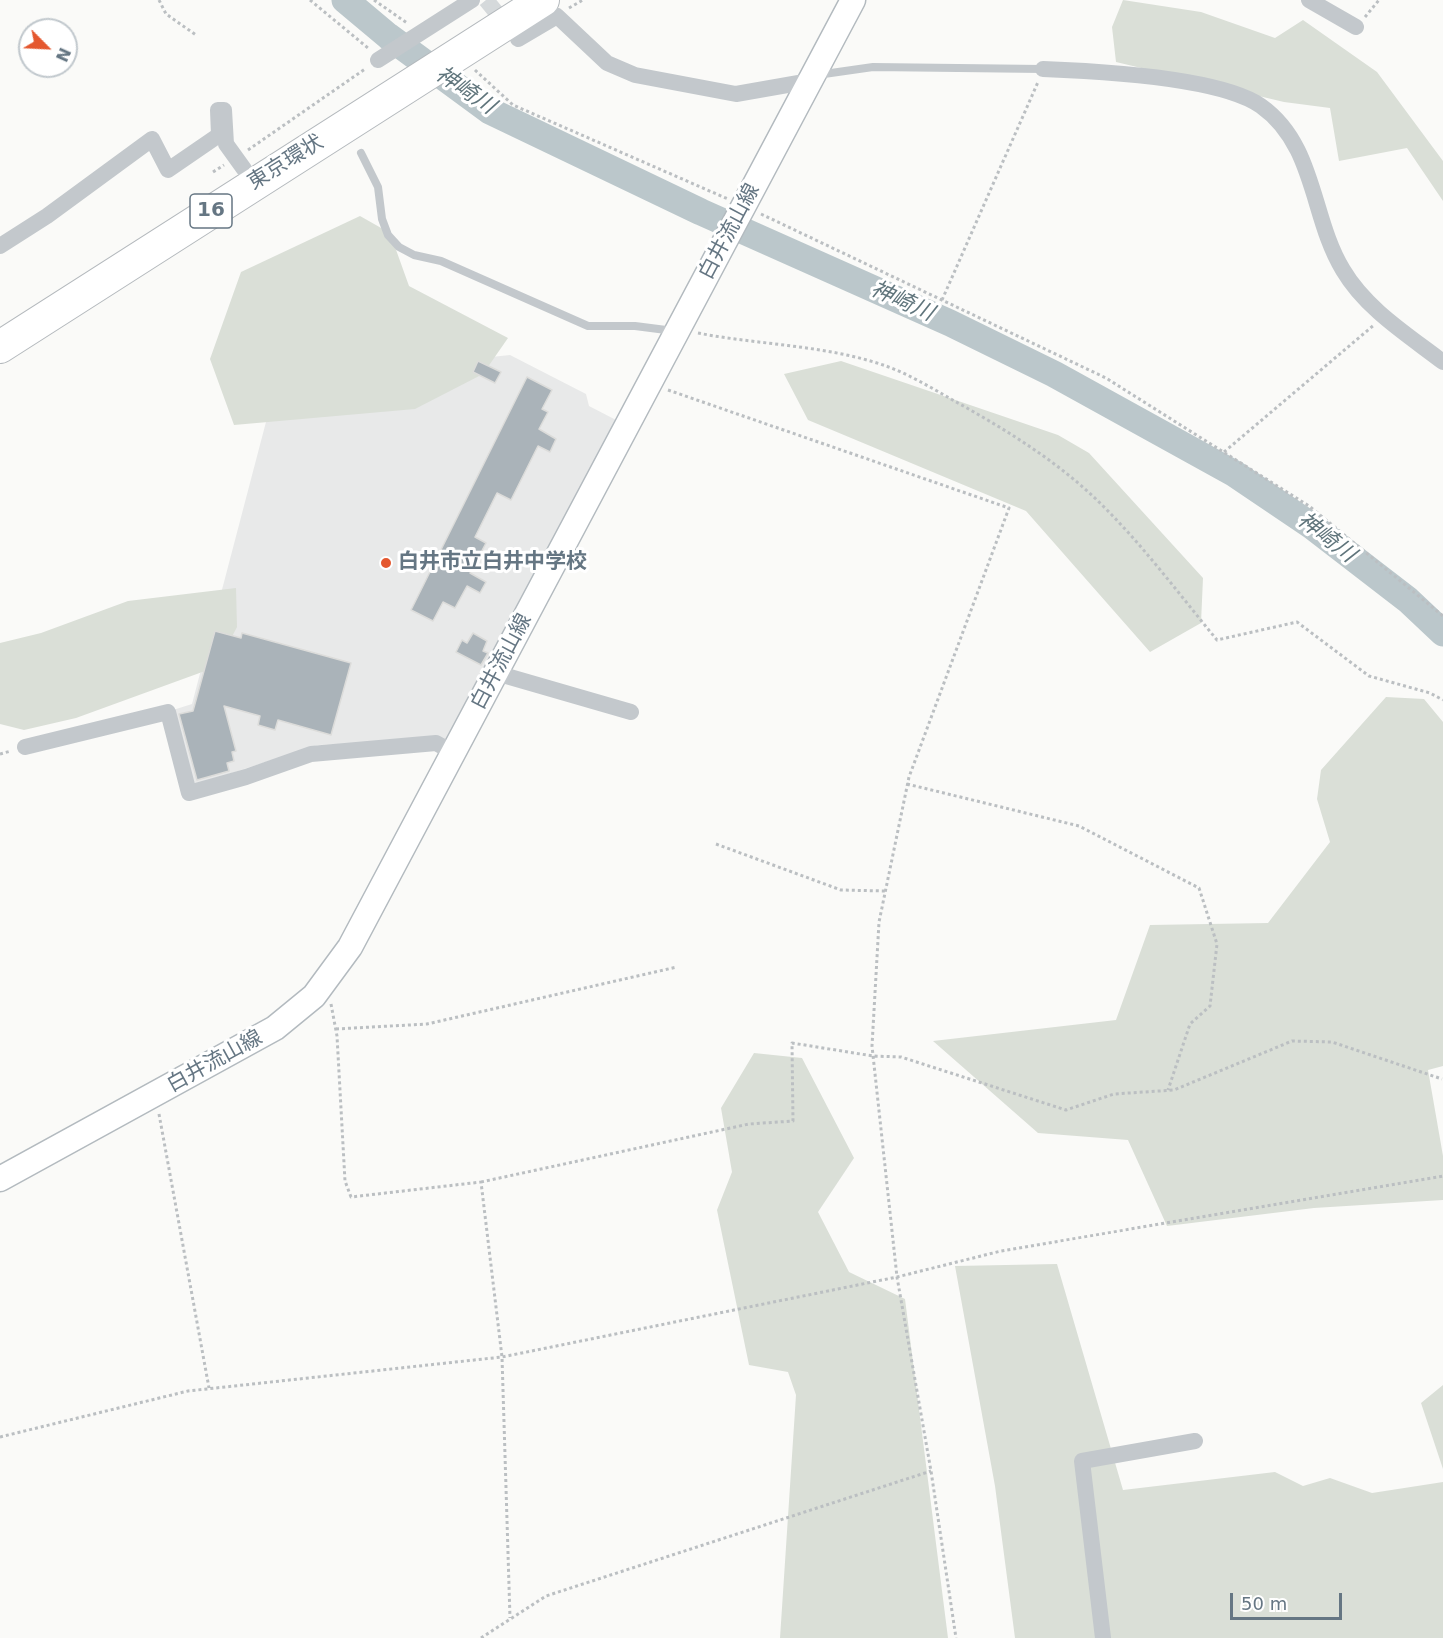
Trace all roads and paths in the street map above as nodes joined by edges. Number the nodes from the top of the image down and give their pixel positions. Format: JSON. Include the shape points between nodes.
{"nodes":[{"id":1,"x":159,"y":0,"type":"edge"},
{"id":2,"x":310,"y":0,"type":"edge"},
{"id":3,"x":374,"y":0,"type":"edge"},
{"id":4,"x":472,"y":0,"type":"edge"},
{"id":5,"x":511,"y":0,"type":"edge"},
{"id":6,"x":543,"y":0,"type":"edge"},
{"id":7,"x":853,"y":0,"type":"edge"},
{"id":8,"x":1309,"y":0,"type":"edge"},
{"id":9,"x":1379,"y":0,"type":"edge"},
{"id":10,"x":1356,"y":27,"type":"joint"},
{"id":11,"x":196,"y":35,"type":"dead end"},
{"id":12,"x":518,"y":39,"type":"dead end"},
{"id":13,"x":447,"y":52,"type":"junction"},
{"id":14,"x":1043,"y":69,"type":"junction"},
{"id":15,"x":392,"y":73,"type":"junction"},
{"id":16,"x":812,"y":78,"type":"junction"},
{"id":17,"x":361,"y":153,"type":"dead end"},
{"id":18,"x":239,"y":161,"type":"junction"},
{"id":19,"x":213,"y":172,"type":"dead end"},
{"id":20,"x":743,"y":206,"type":"junction"},
{"id":21,"x":0,"y":246,"type":"edge"},
{"id":22,"x":942,"y":300,"type":"junction"},
{"id":23,"x":1384,"y":316,"type":"junction"},
{"id":24,"x":0,"y":325,"type":"edge"},
{"id":25,"x":678,"y":331,"type":"junction"},
{"id":26,"x":0,"y":347,"type":"edge"},
{"id":27,"x":1443,"y":362,"type":"edge"},
{"id":28,"x":649,"y":384,"type":"junction"},
{"id":29,"x":1224,"y":452,"type":"junction"},
{"id":30,"x":1443,"y":616,"type":"edge"},
{"id":31,"x":496,"y":673,"type":"junction"},
{"id":32,"x":1443,"y":700,"type":"edge"},
{"id":33,"x":630,"y":712,"type":"dead end"},
{"id":34,"x":25,"y":747,"type":"dead end"},
{"id":35,"x":454,"y":753,"type":"junction"},
{"id":36,"x":908,"y":784,"type":"junction"},
{"id":37,"x":716,"y":844,"type":"dead end"},
{"id":38,"x":885,"y":891,"type":"junction"},
{"id":39,"x":677,"y":967,"type":"dead end"},
{"id":40,"x":327,"y":982,"type":"junction"},
{"id":41,"x":336,"y":1029,"type":"junction"},
{"id":42,"x":873,"y":1056,"type":"junction"},
{"id":43,"x":1442,"y":1079,"type":"edge"},
{"id":44,"x":1168,"y":1090,"type":"junction"},
{"id":45,"x":156,"y":1095,"type":"junction"},
{"id":46,"x":1443,"y":1176,"type":"edge"},
{"id":47,"x":0,"y":1179,"type":"edge"},
{"id":48,"x":481,"y":1182,"type":"junction"},
{"id":49,"x":897,"y":1277,"type":"junction"},
{"id":50,"x":502,"y":1357,"type":"junction"},
{"id":51,"x":209,"y":1388,"type":"junction"},
{"id":52,"x":0,"y":1437,"type":"edge"},
{"id":53,"x":1195,"y":1441,"type":"dead end"},
{"id":54,"x":931,"y":1471,"type":"junction"},
{"id":55,"x":510,"y":1618,"type":"junction"},
{"id":56,"x":481,"y":1638,"type":"edge"},
{"id":57,"x":956,"y":1638,"type":"edge"},
{"id":58,"x":1103,"y":1638,"type":"edge"}],
"edges":[{"from":1,"to":11,"type":"path","via":[[165,14]]},
{"from":2,"to":15,"type":"path","via":[[360,40]]},
{"from":3,"to":13,"type":"path"},
{"from":4,"to":13,"type":"street"},
{"from":5,"to":13,"type":"highway","name":"東京環状","number":"16"},
{"from":6,"to":13,"type":"highway","name":"東京環状","number":"16"},
{"from":7,"to":16,"type":"main road","name":"白井流山線"},
{"from":8,"to":10,"type":"street"},
{"from":9,"to":10,"type":"path"},
{"from":12,"to":16,"type":"street","via":[[557,16],[607,63],[642,77],[736,94]]},
{"from":13,"to":15,"type":"highway","name":"東京環状","number":"16"},
{"from":13,"to":20,"type":"path","via":[[513,105]]},
{"from":14,"to":16,"type":"lane","via":[[873,67]]},
{"from":14,"to":22,"type":"path"},
{"from":14,"to":23,"type":"street","via":[[1111,72],[1167,80],[1226,91],[1260,105],[1292,139],[1308,172],[1328,242],[1343,272]]},
{"from":15,"to":18,"type":"highway","name":"東京環状","number":"16"},
{"from":15,"to":18,"type":"path","via":[[299,117]]},
{"from":15,"to":26,"type":"highway","name":"東京環状","number":"16"},
{"from":16,"to":20,"type":"main road","name":"白井流山線"},
{"from":17,"to":25,"type":"lane","via":[[378,187],[388,235],[399,247],[441,261],[588,326]]},
{"from":18,"to":19,"type":"path"},
{"from":18,"to":21,"type":"street","via":[[226,144],[224,110],[218,110],[219,135],[168,170],[152,139],[48,216]]},
{"from":18,"to":24,"type":"highway","name":"東京環状","number":"16"},
{"from":20,"to":22,"type":"path"},
{"from":20,"to":25,"type":"main road","name":"白井流山線"},
{"from":22,"to":29,"type":"path","via":[[1106,378]]},
{"from":23,"to":27,"type":"street"},
{"from":23,"to":29,"type":"path"},
{"from":25,"to":28,"type":"main road","name":"白井流山線"},
{"from":25,"to":32,"type":"path","via":[[815,350],[884,365],[909,375],[997,424],[1057,466],[1099,502],[1217,640],[1297,622],[1369,676]]},
{"from":28,"to":31,"type":"main road","name":"白井流山線"},
{"from":28,"to":36,"type":"path","via":[[1009,508]]},
{"from":29,"to":30,"type":"path","via":[[1309,506]]},
{"from":31,"to":33,"type":"street"},
{"from":31,"to":35,"type":"main road","name":"白井流山線"},
{"from":34,"to":35,"type":"street","via":[[168,712],[189,793],[311,754],[436,743]]},
{"from":35,"to":40,"type":"main road","name":"白井流山線","via":[[350,947]]},
{"from":36,"to":38,"type":"path"},
{"from":36,"to":44,"type":"path","via":[[1079,826],[1199,888],[1217,944],[1210,1006],[1190,1023]]},
{"from":37,"to":38,"type":"path","via":[[841,890]]},
{"from":38,"to":42,"type":"path","via":[[879,922]]},
{"from":39,"to":41,"type":"path","via":[[427,1024]]},
{"from":40,"to":41,"type":"path"},
{"from":40,"to":45,"type":"main road","name":"白井流山線","via":[[297,1013],[275,1028]]},
{"from":41,"to":48,"type":"path","via":[[345,1181],[351,1197]]},
{"from":42,"to":44,"type":"path","via":[[901,1057],[1066,1110],[1114,1094]]},
{"from":42,"to":48,"type":"path","via":[[792,1043],[793,1121],[749,1124]]},
{"from":42,"to":49,"type":"path"},
{"from":43,"to":44,"type":"path","via":[[1332,1042],[1292,1041]]},
{"from":45,"to":47,"type":"main road","name":"白井流山線"},
{"from":45,"to":51,"type":"path"},
{"from":46,"to":49,"type":"path","via":[[1001,1251]]},
{"from":48,"to":50,"type":"path"},
{"from":49,"to":50,"type":"path"},
{"from":49,"to":54,"type":"path"},
{"from":50,"to":51,"type":"path"},
{"from":50,"to":55,"type":"path"},
{"from":51,"to":52,"type":"path"},
{"from":53,"to":58,"type":"street","via":[[1082,1461]]},
{"from":54,"to":55,"type":"path","via":[[546,1596]]},
{"from":54,"to":57,"type":"path"},
{"from":55,"to":56,"type":"path"}]}
